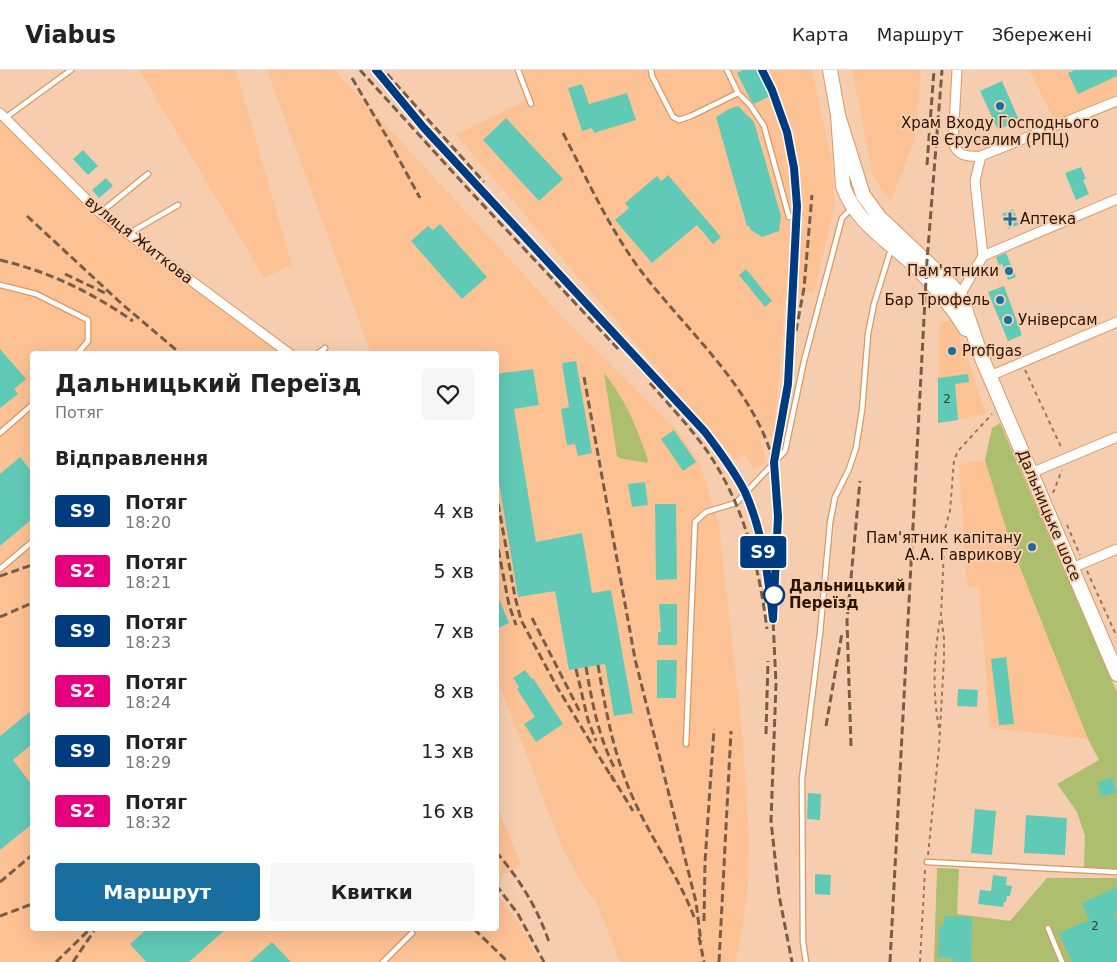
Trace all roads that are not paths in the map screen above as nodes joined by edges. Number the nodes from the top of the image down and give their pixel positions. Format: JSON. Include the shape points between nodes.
{"nodes":[{"id":1,"x":71,"y":70,"type":"edge"},
{"id":2,"x":518,"y":70,"type":"edge"},
{"id":3,"x":651,"y":70,"type":"edge"},
{"id":4,"x":726,"y":70,"type":"edge"},
{"id":5,"x":830,"y":70,"type":"edge"},
{"id":6,"x":957,"y":70,"type":"edge"},
{"id":7,"x":738,"y":92,"type":"junction"},
{"id":8,"x":1117,"y":101,"type":"edge"},
{"id":9,"x":531,"y":104,"type":"dead end"},
{"id":10,"x":2,"y":115,"type":"edge"},
{"id":11,"x":838,"y":115,"type":"junction"},
{"id":12,"x":981,"y":156,"type":"junction"},
{"id":13,"x":148,"y":174,"type":"dead end"},
{"id":14,"x":1117,"y":199,"type":"edge"},
{"id":15,"x":178,"y":205,"type":"dead end"},
{"id":16,"x":853,"y":207,"type":"junction"},
{"id":17,"x":100,"y":213,"type":"junction"},
{"id":18,"x":789,"y":217,"type":"dead end"},
{"id":19,"x":128,"y":234,"type":"junction"},
{"id":20,"x":892,"y":246,"type":"junction"},
{"id":21,"x":983,"y":256,"type":"junction"},
{"id":22,"x":0,"y":285,"type":"edge"},
{"id":23,"x":960,"y":295,"type":"junction"},
{"id":24,"x":1117,"y":322,"type":"edge"},
{"id":25,"x":325,"y":348,"type":"dead end"},
{"id":26,"x":80,"y":351,"type":"edge"},
{"id":27,"x":286,"y":351,"type":"edge"},
{"id":28,"x":321,"y":351,"type":"edge"},
{"id":29,"x":981,"y":356,"type":"junction"},
{"id":30,"x":990,"y":376,"type":"junction"},
{"id":31,"x":30,"y":408,"type":"edge"},
{"id":32,"x":0,"y":433,"type":"edge"},
{"id":33,"x":1117,"y":437,"type":"edge"},
{"id":34,"x":1031,"y":473,"type":"junction"},
{"id":35,"x":30,"y":544,"type":"edge"},
{"id":36,"x":1117,"y":549,"type":"edge"},
{"id":37,"x":1078,"y":565,"type":"junction"},
{"id":38,"x":0,"y":569,"type":"edge"},
{"id":39,"x":1117,"y":673,"type":"edge"},
{"id":40,"x":686,"y":744,"type":"dead end"},
{"id":41,"x":927,"y":862,"type":"road end"},
{"id":42,"x":1117,"y":872,"type":"edge"},
{"id":43,"x":1048,"y":928,"type":"dead end"},
{"id":44,"x":412,"y":933,"type":"dead end"},
{"id":45,"x":383,"y":962,"type":"edge"},
{"id":46,"x":806,"y":962,"type":"edge"},
{"id":47,"x":1062,"y":962,"type":"edge"}],
"edges":[{"from":1,"to":10,"type":"lane"},
{"from":2,"to":9,"type":"lane"},
{"from":3,"to":7,"type":"lane","via":[[672,117],[679,120]]},
{"from":4,"to":7,"type":"lane"},
{"from":5,"to":11,"type":"main road"},
{"from":6,"to":12,"type":"street","via":[[953,143],[958,153]]},
{"from":7,"to":18,"type":"lane","via":[[764,126]]},
{"from":8,"to":12,"type":"street"},
{"from":10,"to":17,"type":"street","name":"вулиця Житкова"},
{"from":11,"to":16,"type":"main road","via":[[843,186]]},
{"from":11,"to":23,"type":"main road","via":[[863,195],[879,216]]},
{"from":12,"to":21,"type":"street","via":[[975,181]]},
{"from":13,"to":17,"type":"lane"},
{"from":14,"to":21,"type":"street"},
{"from":15,"to":19,"type":"lane"},
{"from":16,"to":20,"type":"main road"},
{"from":16,"to":40,"type":"lane","via":[[842,218],[804,361],[785,451],[736,503],[706,512],[695,522]]},
{"from":17,"to":19,"type":"street","name":"вулиця Житкова"},
{"from":19,"to":27,"type":"street","name":"вулиця Житкова"},
{"from":20,"to":29,"type":"main road","via":[[955,312]]},
{"from":20,"to":46,"type":"lane","via":[[874,304],[856,448],[835,497],[830,523],[802,779],[803,942]]},
{"from":21,"to":23,"type":"street"},
{"from":22,"to":26,"type":"lane","via":[[36,294],[88,320],[88,341]]},
{"from":23,"to":29,"type":"main road"},
{"from":24,"to":30,"type":"street"},
{"from":25,"to":28,"type":"lane"},
{"from":29,"to":30,"type":"main road","name":"Дальницьке шосе"},
{"from":30,"to":34,"type":"main road","name":"Дальницьке шосе"},
{"from":31,"to":32,"type":"lane"},
{"from":33,"to":34,"type":"street"},
{"from":34,"to":37,"type":"main road","name":"Дальницьке шосе"},
{"from":35,"to":38,"type":"lane"},
{"from":36,"to":37,"type":"street"},
{"from":37,"to":39,"type":"main road","name":"Дальницьке шосе"},
{"from":41,"to":42,"type":"lane"},
{"from":43,"to":47,"type":"lane"},
{"from":44,"to":45,"type":"lane"}]}
